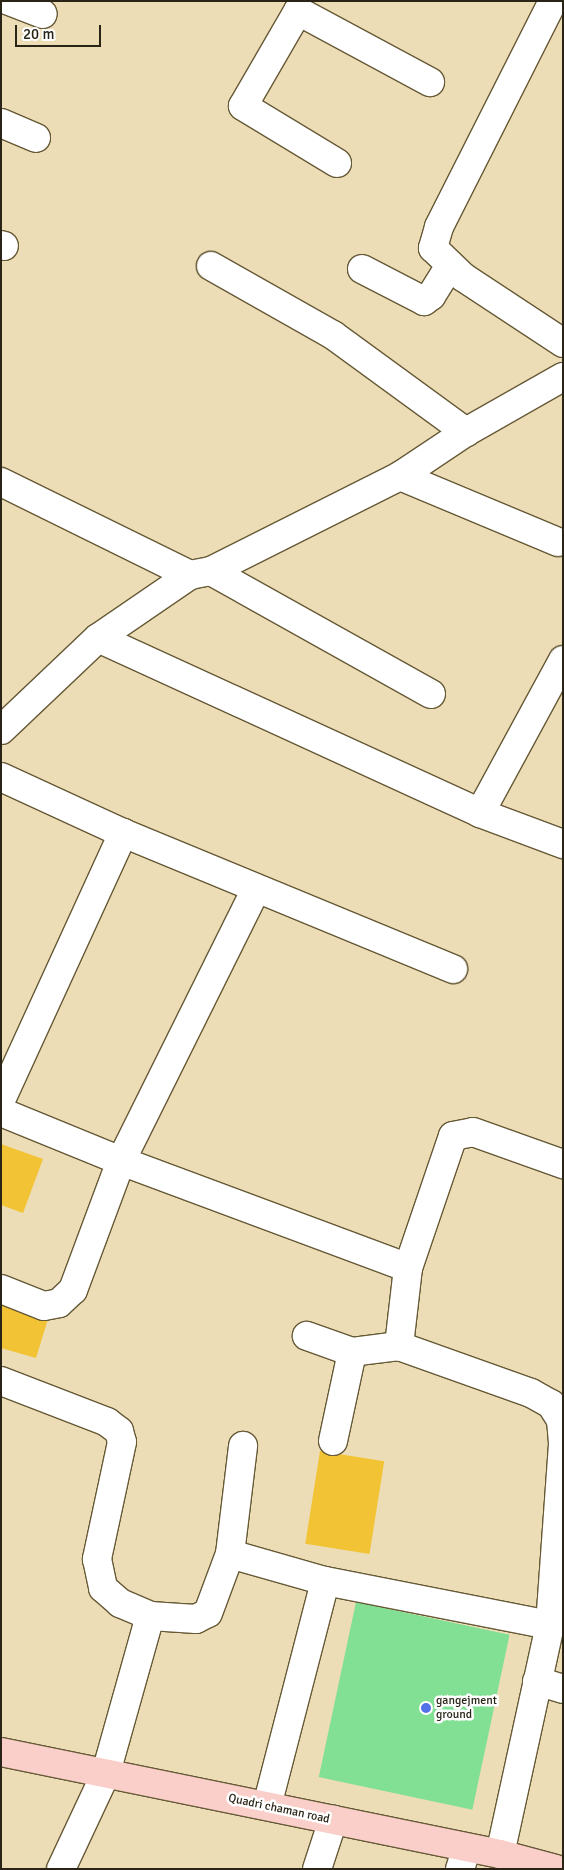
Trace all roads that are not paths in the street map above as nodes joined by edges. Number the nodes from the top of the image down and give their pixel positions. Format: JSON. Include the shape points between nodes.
{"nodes":[{"id":1,"x":9,"y":1,"type":"edge"},
{"id":2,"x":553,"y":1,"type":"edge"},
{"id":3,"x":300,"y":6,"type":"edge"},
{"id":4,"x":43,"y":14,"type":"dead end"},
{"id":5,"x":430,"y":82,"type":"dead end"},
{"id":6,"x":1,"y":123,"type":"edge"},
{"id":7,"x":36,"y":138,"type":"dead end"},
{"id":8,"x":337,"y":163,"type":"dead end"},
{"id":9,"x":450,"y":265,"type":"junction"},
{"id":10,"x":211,"y":266,"type":"dead end"},
{"id":11,"x":362,"y":269,"type":"dead end"},
{"id":12,"x":563,"y":344,"type":"edge"},
{"id":13,"x":563,"y":377,"type":"edge"},
{"id":14,"x":466,"y":432,"type":"junction"},
{"id":15,"x":400,"y":476,"type":"junction"},
{"id":16,"x":1,"y":482,"type":"edge"},
{"id":17,"x":558,"y":542,"type":"dead end"},
{"id":18,"x":200,"y":573,"type":"junction"},
{"id":19,"x":98,"y":638,"type":"junction"},
{"id":20,"x":563,"y":660,"type":"edge"},
{"id":21,"x":431,"y":694,"type":"dead end"},
{"id":22,"x":1,"y":730,"type":"edge"},
{"id":23,"x":3,"y":784,"type":"edge"},
{"id":24,"x":480,"y":813,"type":"junction"},
{"id":25,"x":123,"y":833,"type":"junction"},
{"id":26,"x":563,"y":844,"type":"edge"},
{"id":27,"x":256,"y":889,"type":"junction"},
{"id":28,"x":453,"y":969,"type":"dead end"},
{"id":29,"x":1,"y":1100,"type":"edge"},
{"id":30,"x":1,"y":1112,"type":"edge"},
{"id":31,"x":121,"y":1161,"type":"junction"},
{"id":32,"x":563,"y":1164,"type":"edge"},
{"id":33,"x":408,"y":1268,"type":"junction"},
{"id":34,"x":1,"y":1289,"type":"edge"},
{"id":35,"x":307,"y":1336,"type":"dead end"},
{"id":36,"x":399,"y":1346,"type":"junction"},
{"id":37,"x":352,"y":1352,"type":"junction"},
{"id":38,"x":1,"y":1381,"type":"edge"},
{"id":39,"x":333,"y":1441,"type":"dead end"},
{"id":40,"x":243,"y":1446,"type":"dead end"},
{"id":41,"x":230,"y":1554,"type":"junction"},
{"id":42,"x":326,"y":1581,"type":"junction"},
{"id":43,"x":150,"y":1616,"type":"junction"},
{"id":44,"x":550,"y":1625,"type":"junction"},
{"id":45,"x":550,"y":1685,"type":"edge"},
{"id":46,"x":1,"y":1752,"type":"edge"},
{"id":47,"x":106,"y":1773,"type":"junction"},
{"id":48,"x":267,"y":1806,"type":"junction"},
{"id":49,"x":333,"y":1820,"type":"junction"},
{"id":50,"x":500,"y":1854,"type":"junction"},
{"id":51,"x":463,"y":1858,"type":"edge"},
{"id":52,"x":61,"y":1869,"type":"edge"},
{"id":53,"x":317,"y":1869,"type":"edge"},
{"id":54,"x":556,"y":1869,"type":"edge"}],
"edges":[{"from":1,"to":4,"type":"street"},
{"from":2,"to":9,"type":"street","via":[[440,227],[433,248]]},
{"from":3,"to":5,"type":"street"},
{"from":3,"to":8,"type":"street","via":[[243,106]]},
{"from":6,"to":7,"type":"street"},
{"from":9,"to":11,"type":"street","via":[[431,296],[424,301]]},
{"from":9,"to":12,"type":"street"},
{"from":10,"to":14,"type":"street","via":[[334,335]]},
{"from":13,"to":14,"type":"street"},
{"from":14,"to":15,"type":"street"},
{"from":15,"to":17,"type":"street"},
{"from":15,"to":18,"type":"street"},
{"from":16,"to":18,"type":"street"},
{"from":18,"to":19,"type":"street"},
{"from":18,"to":21,"type":"street"},
{"from":19,"to":22,"type":"street"},
{"from":19,"to":24,"type":"street"},
{"from":20,"to":24,"type":"street"},
{"from":23,"to":25,"type":"street"},
{"from":24,"to":26,"type":"street"},
{"from":25,"to":27,"type":"street"},
{"from":25,"to":29,"type":"street"},
{"from":27,"to":28,"type":"street"},
{"from":27,"to":31,"type":"street"},
{"from":30,"to":31,"type":"street"},
{"from":31,"to":33,"type":"street"},
{"from":31,"to":34,"type":"street","via":[[73,1290],[59,1303],[38,1305]]},
{"from":32,"to":33,"type":"street","via":[[473,1132],[453,1136]]},
{"from":33,"to":36,"type":"street"},
{"from":35,"to":37,"type":"street"},
{"from":36,"to":37,"type":"street"},
{"from":36,"to":44,"type":"street","via":[[531,1393],[551,1404],[561,1420],[563,1444]]},
{"from":37,"to":39,"type":"street"},
{"from":38,"to":43,"type":"street","via":[[107,1422],[119,1430],[122,1442],[97,1559],[103,1588],[120,1603]]},
{"from":40,"to":41,"type":"street"},
{"from":41,"to":42,"type":"street"},
{"from":41,"to":43,"type":"street","via":[[208,1613],[196,1619]]},
{"from":42,"to":44,"type":"street"},
{"from":42,"to":48,"type":"street"},
{"from":43,"to":47,"type":"street"},
{"from":44,"to":45,"type":"street"},
{"from":45,"to":50,"type":"street"},
{"from":46,"to":47,"type":"street","name":"Quadri chaman road"},
{"from":47,"to":48,"type":"street","name":"Quadri chaman road"},
{"from":47,"to":52,"type":"street"},
{"from":48,"to":49,"type":"street","name":"Quadri chaman road"},
{"from":49,"to":51,"type":"street","name":"Quadri chaman road"},
{"from":49,"to":53,"type":"street"},
{"from":50,"to":51,"type":"street","name":"Quadri chaman road"},
{"from":50,"to":54,"type":"street","name":"Quadri chaman road"}]}
